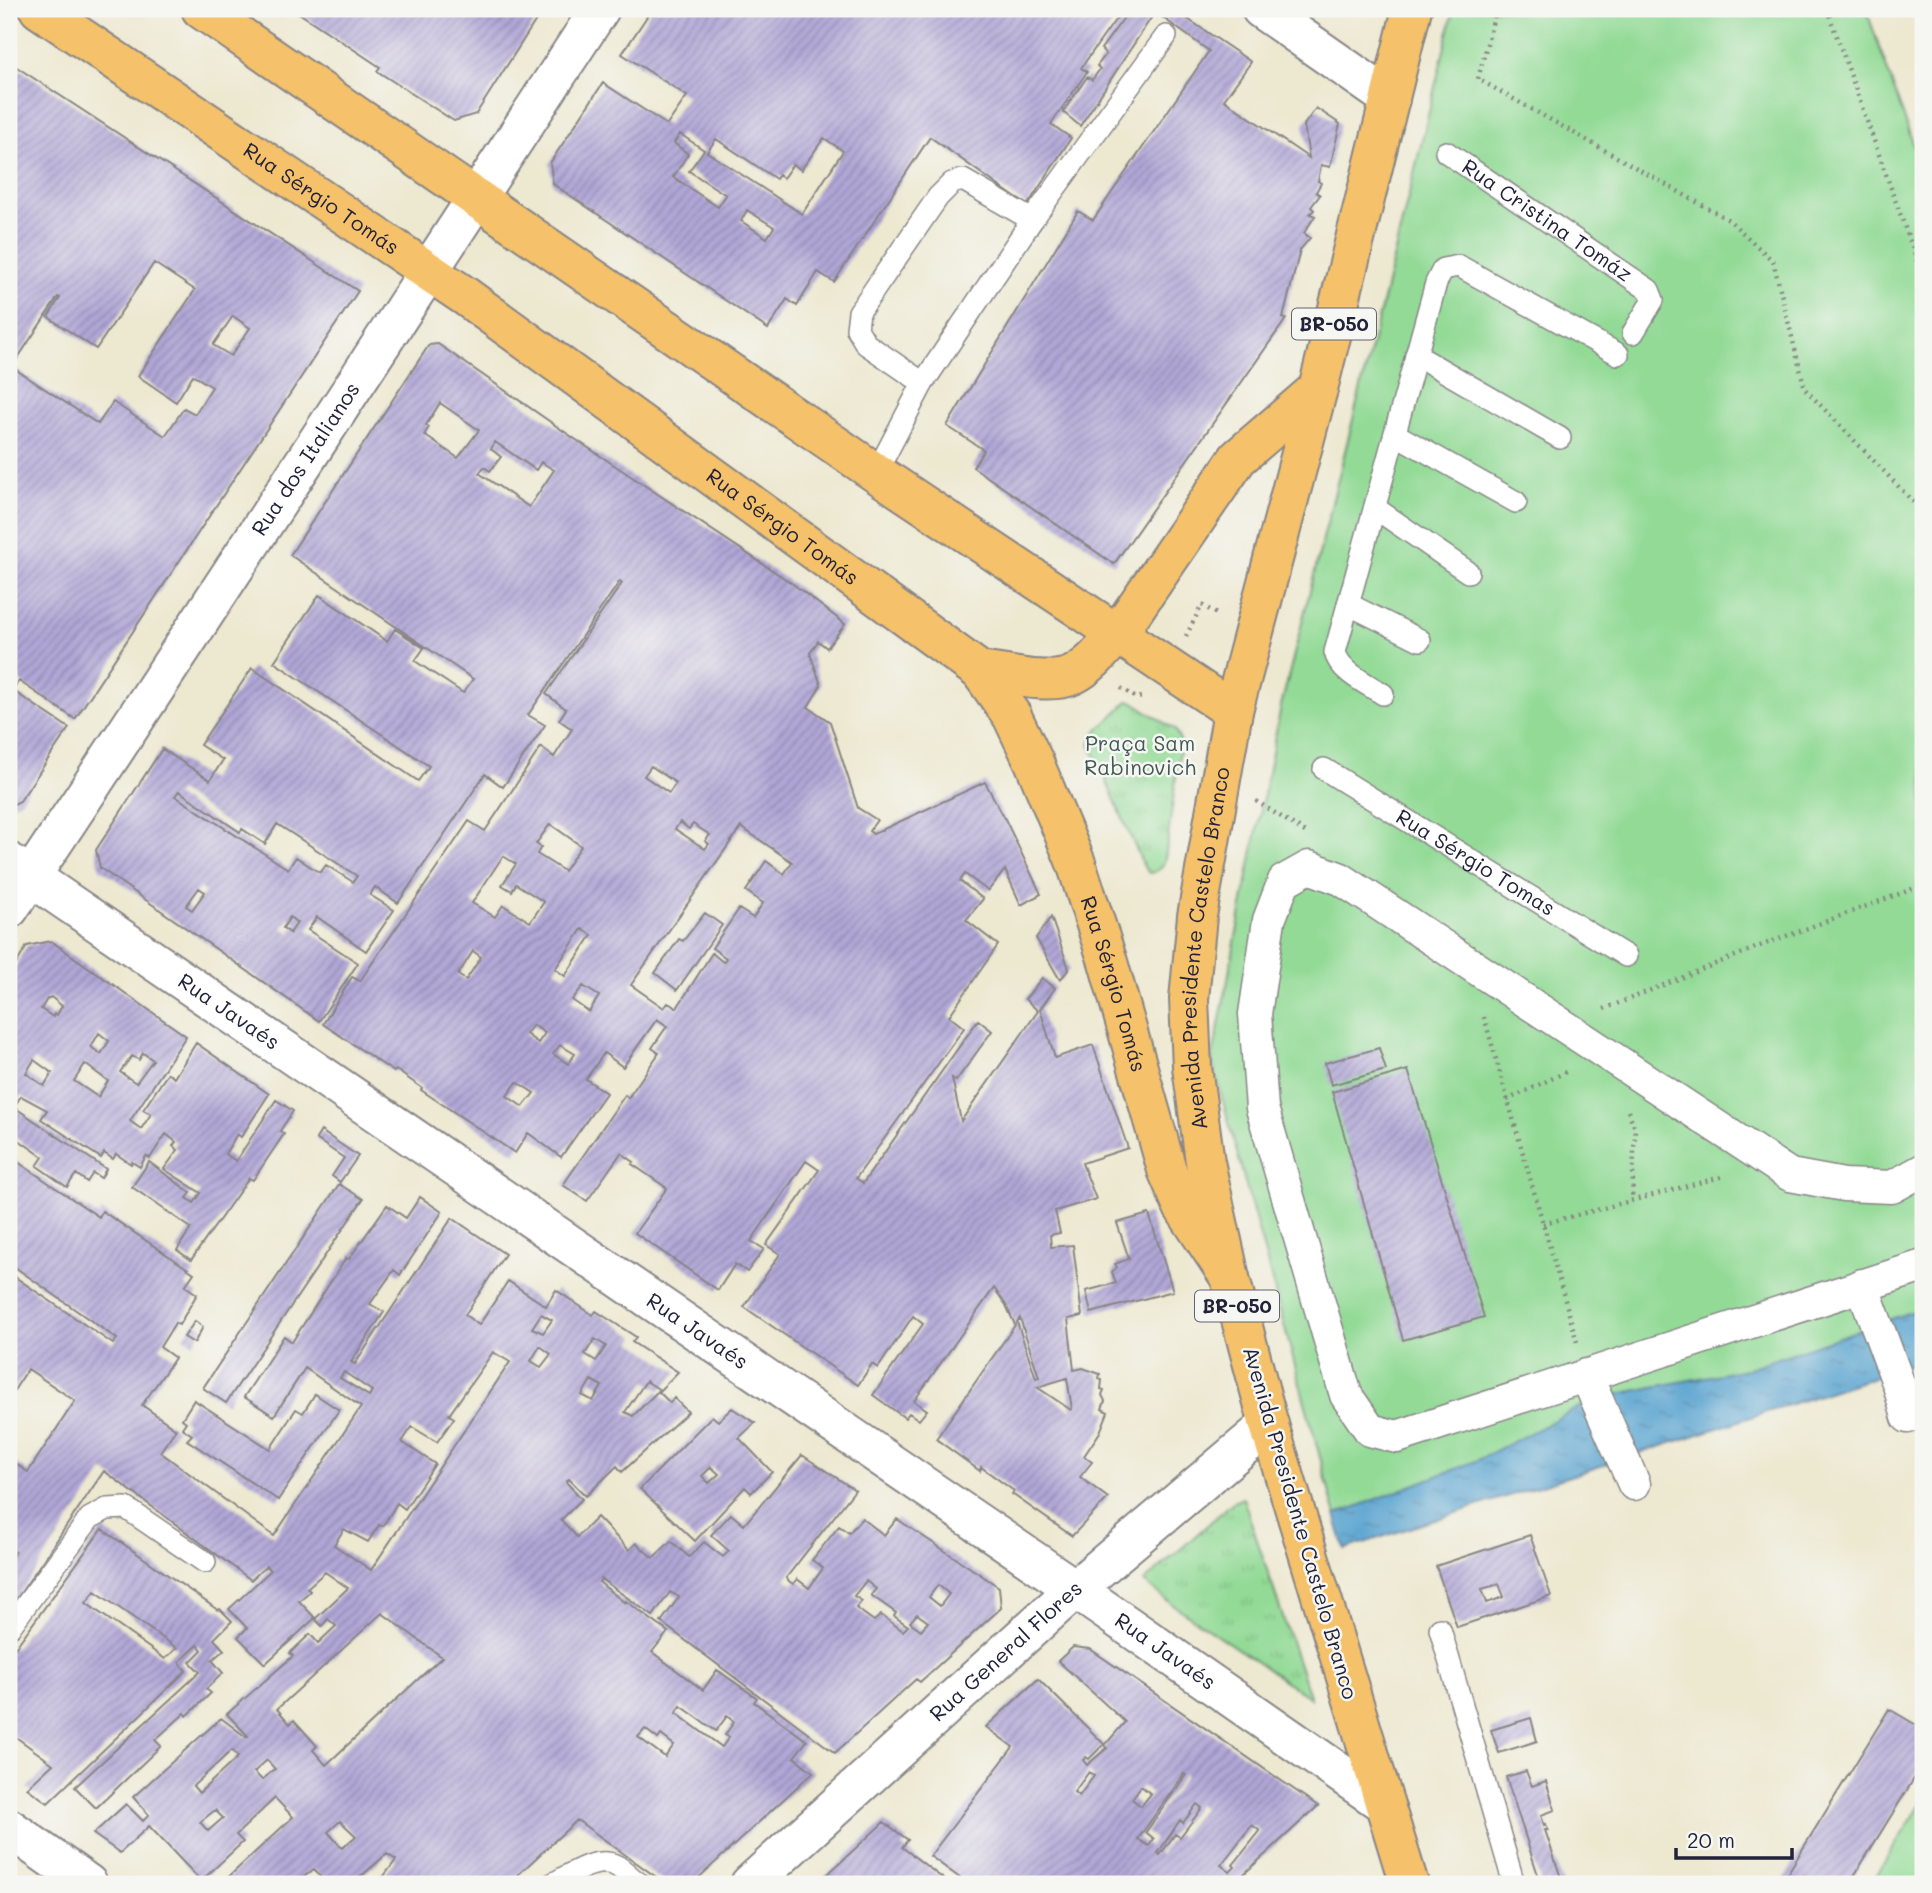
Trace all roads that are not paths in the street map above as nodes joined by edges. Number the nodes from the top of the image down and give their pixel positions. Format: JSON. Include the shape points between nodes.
{"nodes":[{"id":1,"x":38,"y":9,"type":"edge"},
{"id":2,"x":201,"y":9,"type":"edge"},
{"id":3,"x":600,"y":9,"type":"edge"},
{"id":4,"x":1261,"y":9,"type":"edge"},
{"id":5,"x":1412,"y":9,"type":"edge"},
{"id":6,"x":1166,"y":36,"type":"dead end"},
{"id":7,"x":1391,"y":99,"type":"junction"},
{"id":8,"x":1446,"y":152,"type":"dead end"},
{"id":9,"x":475,"y":197,"type":"junction"},
{"id":10,"x":1032,"y":220,"type":"junction"},
{"id":11,"x":428,"y":271,"type":"junction"},
{"id":12,"x":1633,"y":332,"type":"dead end"},
{"id":13,"x":1618,"y":354,"type":"dead end"},
{"id":14,"x":1416,"y":355,"type":"junction"},
{"id":15,"x":923,"y":383,"type":"junction"},
{"id":16,"x":1318,"y":389,"type":"junction"},
{"id":17,"x":1395,"y":434,"type":"junction"},
{"id":18,"x":1560,"y":438,"type":"dead end"},
{"id":19,"x":876,"y":473,"type":"junction"},
{"id":20,"x":1516,"y":502,"type":"dead end"},
{"id":21,"x":1374,"y":508,"type":"junction"},
{"id":22,"x":1468,"y":572,"type":"dead end"},
{"id":23,"x":1348,"y":604,"type":"junction"},
{"id":24,"x":1118,"y":633,"type":"junction"},
{"id":25,"x":1420,"y":640,"type":"dead end"},
{"id":26,"x":980,"y":671,"type":"junction"},
{"id":27,"x":1383,"y":694,"type":"dead end"},
{"id":28,"x":1233,"y":711,"type":"junction"},
{"id":29,"x":1324,"y":769,"type":"dead end"},
{"id":30,"x":20,"y":870,"type":"edge"},
{"id":31,"x":9,"y":909,"type":"edge"},
{"id":32,"x":1626,"y":956,"type":"dead end"},
{"id":33,"x":1923,"y":1170,"type":"edge"},
{"id":34,"x":1923,"y":1265,"type":"edge"},
{"id":35,"x":1230,"y":1278,"type":"junction"},
{"id":36,"x":1862,"y":1285,"type":"junction"},
{"id":37,"x":1590,"y":1383,"type":"junction"},
{"id":38,"x":1908,"y":1417,"type":"dead end"},
{"id":39,"x":1269,"y":1425,"type":"junction"},
{"id":40,"x":1629,"y":1474,"type":"dead end"},
{"id":41,"x":205,"y":1562,"type":"dead end"},
{"id":42,"x":1075,"y":1589,"type":"junction"},
{"id":43,"x":9,"y":1628,"type":"edge"},
{"id":44,"x":1440,"y":1629,"type":"dead end"},
{"id":45,"x":1383,"y":1803,"type":"junction"},
{"id":46,"x":9,"y":1828,"type":"edge"},
{"id":47,"x":88,"y":1884,"type":"edge"},
{"id":48,"x":552,"y":1884,"type":"edge"},
{"id":49,"x":640,"y":1884,"type":"edge"},
{"id":50,"x":750,"y":1884,"type":"edge"},
{"id":51,"x":1409,"y":1884,"type":"edge"},
{"id":52,"x":1514,"y":1884,"type":"edge"}],
"edges":[{"from":1,"to":11,"type":"main road","name":"Rua Sérgio Tomás"},
{"from":2,"to":9,"type":"main road"},
{"from":3,"to":9,"type":"street","name":"Rua dos Italianos"},
{"from":4,"to":7,"type":"street"},
{"from":5,"to":7,"type":"main road","name":"Avenida Presidente Castelo Branco","number":"BR-050"},
{"from":6,"to":10,"type":"lane"},
{"from":7,"to":16,"type":"main road","name":"Avenida Presidente Castelo Branco","number":"BR-050"},
{"from":8,"to":12,"type":"lane","name":"Rua Cristina Tomáz","via":[[1649,290],[1651,306]]},
{"from":9,"to":11,"type":"street","name":"Rua dos Italianos"},
{"from":9,"to":19,"type":"main road"},
{"from":10,"to":15,"type":"lane"},
{"from":10,"to":15,"type":"lane","via":[[963,180],[952,183],[859,312],[858,329],[866,344]]},
{"from":11,"to":26,"type":"main road","name":"Rua Sérgio Tomás"},
{"from":11,"to":30,"type":"street","name":"Rua dos Italianos","via":[[386,340]]},
{"from":13,"to":14,"type":"lane","via":[[1459,266],[1443,269],[1436,283]]},
{"from":14,"to":17,"type":"lane"},
{"from":14,"to":18,"type":"lane"},
{"from":15,"to":19,"type":"lane"},
{"from":16,"to":24,"type":"main road","via":[[1238,458]]},
{"from":16,"to":28,"type":"main road","name":"Avenida Presidente Castelo Branco","number":"BR-050"},
{"from":17,"to":20,"type":"lane"},
{"from":17,"to":21,"type":"lane"},
{"from":19,"to":24,"type":"main road"},
{"from":21,"to":22,"type":"lane"},
{"from":21,"to":23,"type":"lane"},
{"from":23,"to":25,"type":"lane"},
{"from":23,"to":27,"type":"lane","via":[[1335,652],[1337,660]]},
{"from":24,"to":26,"type":"main road","via":[[1097,657],[1072,675],[1053,680]]},
{"from":24,"to":28,"type":"main road"},
{"from":26,"to":35,"type":"main road","name":"Rua Sérgio Tomás","via":[[1012,716],[1076,863],[1167,1170],[1183,1207]]},
{"from":28,"to":35,"type":"main road","name":"Avenida Presidente Castelo Branco","number":"BR-050","via":[[1197,916],[1189,999],[1192,1067],[1205,1162]]},
{"from":29,"to":32,"type":"lane","name":"Rua Sérgio Tomas"},
{"from":30,"to":31,"type":"street","name":"Rua dos Italianos"},
{"from":30,"to":42,"type":"street","name":"Rua Javaés"},
{"from":33,"to":37,"type":"street","via":[[1892,1187],[1844,1185],[1790,1175],[1341,879],[1309,867],[1284,881],[1269,920],[1255,1014],[1262,1108],[1346,1395],[1370,1430],[1397,1437]]},
{"from":34,"to":36,"type":"street"},
{"from":35,"to":39,"type":"main road","name":"Avenida Presidente Castelo Branco","number":"BR-050"},
{"from":36,"to":37,"type":"street"},
{"from":36,"to":38,"type":"street"},
{"from":37,"to":40,"type":"street"},
{"from":39,"to":42,"type":"street","name":"Rua General Flores"},
{"from":39,"to":45,"type":"main road","name":"Avenida Presidente Castelo Branco","number":"BR-050"},
{"from":41,"to":43,"type":"lane","via":[[126,1508],[107,1509],[90,1518]]},
{"from":42,"to":45,"type":"street","name":"Rua Javaés"},
{"from":42,"to":50,"type":"street","name":"Rua General Flores"},
{"from":44,"to":52,"type":"lane"},
{"from":45,"to":51,"type":"main road","name":"Avenida Presidente Castelo Branco","number":"BR-050"},
{"from":46,"to":47,"type":"street"},
{"from":48,"to":49,"type":"lane","via":[[603,1863],[615,1865]]}]}
